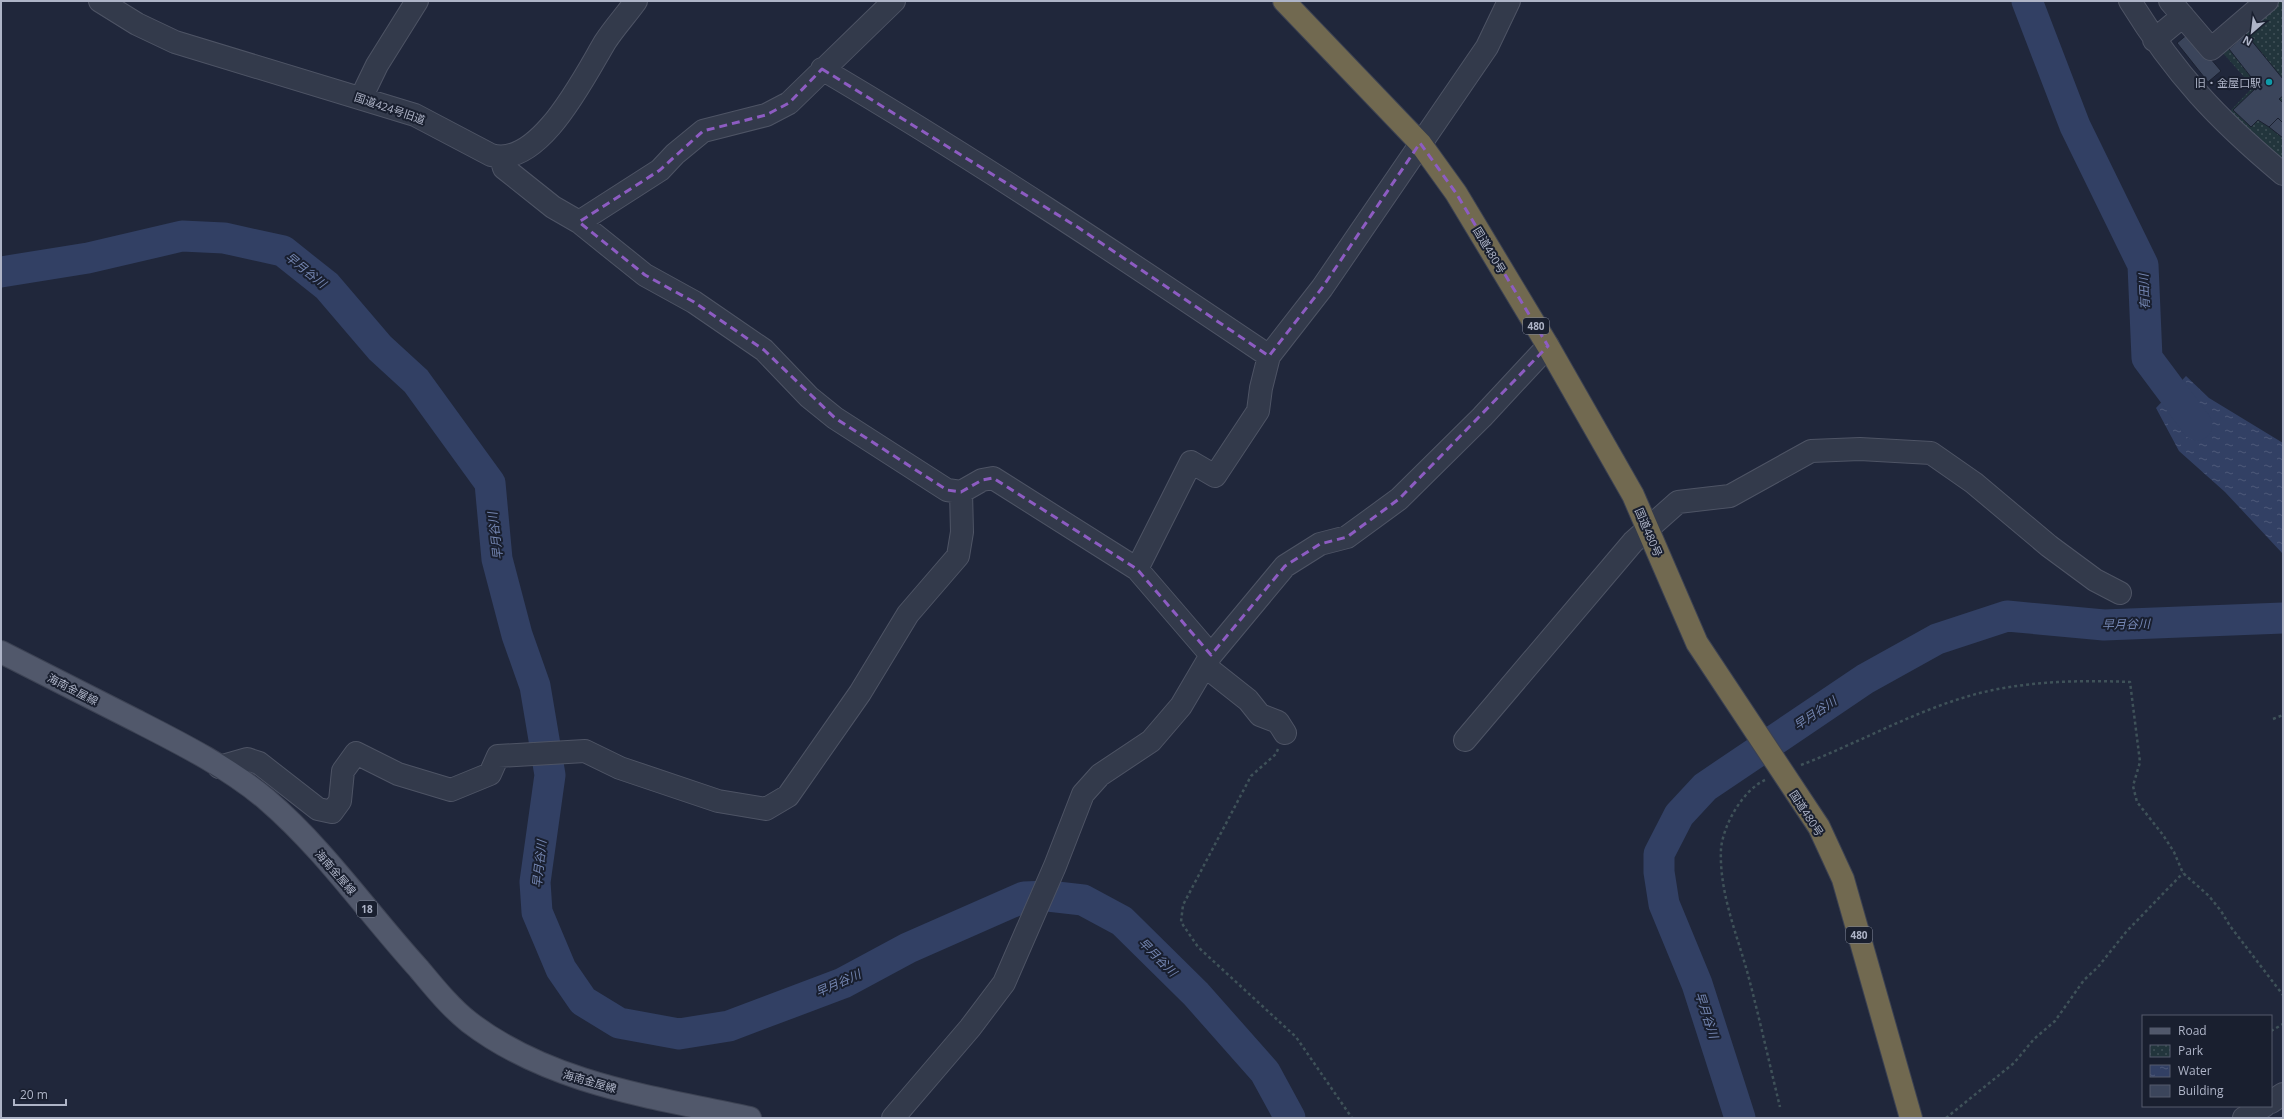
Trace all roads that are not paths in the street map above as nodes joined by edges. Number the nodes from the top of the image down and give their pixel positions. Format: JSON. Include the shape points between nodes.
{"nodes":[{"id":1,"x":100,"y":1,"type":"edge"},
{"id":2,"x":417,"y":1,"type":"edge"},
{"id":3,"x":636,"y":1,"type":"edge"},
{"id":4,"x":894,"y":1,"type":"edge"},
{"id":5,"x":1284,"y":1,"type":"edge"},
{"id":6,"x":1509,"y":1,"type":"edge"},
{"id":7,"x":2130,"y":1,"type":"edge"},
{"id":8,"x":2267,"y":1,"type":"edge"},
{"id":9,"x":2176,"y":8,"type":"edge"},
{"id":10,"x":2154,"y":40,"type":"junction"},
{"id":11,"x":822,"y":69,"type":"junction"},
{"id":12,"x":361,"y":98,"type":"junction"},
{"id":13,"x":1420,"y":143,"type":"junction"},
{"id":14,"x":501,"y":158,"type":"junction"},
{"id":15,"x":2283,"y":174,"type":"edge"},
{"id":16,"x":579,"y":222,"type":"junction"},
{"id":17,"x":1548,"y":346,"type":"junction"},
{"id":18,"x":1269,"y":356,"type":"junction"},
{"id":19,"x":961,"y":492,"type":"junction"},
{"id":20,"x":1648,"y":529,"type":"junction"},
{"id":21,"x":1137,"y":569,"type":"junction"},
{"id":22,"x":2120,"y":593,"type":"dead end"},
{"id":23,"x":1,"y":652,"type":"edge"},
{"id":24,"x":1208,"y":660,"type":"junction"},
{"id":25,"x":1285,"y":733,"type":"road end"},
{"id":26,"x":1465,"y":740,"type":"dead end"},
{"id":27,"x":219,"y":767,"type":"junction"},
{"id":28,"x":2283,"y":1094,"type":"edge"},
{"id":29,"x":2272,"y":1101,"type":"edge"},
{"id":30,"x":2262,"y":1107,"type":"edge"},
{"id":31,"x":750,"y":1118,"type":"edge"},
{"id":32,"x":894,"y":1118,"type":"edge"},
{"id":33,"x":1911,"y":1118,"type":"edge"},
{"id":34,"x":2244,"y":1118,"type":"edge"}],
"edges":[{"from":1,"to":12,"type":"street","name":"国道424号旧道","via":[[137,24],[175,42]]},
{"from":2,"to":12,"type":"street","via":[[377,65]]},
{"from":3,"to":14,"type":"street","via":[[605,41],[578,88],[539,140],[518,155]]},
{"from":4,"to":11,"type":"street"},
{"from":5,"to":13,"type":"highway","name":"国道480号","number":"480"},
{"from":6,"to":13,"type":"street","via":[[1487,47]]},
{"from":7,"to":10,"type":"street"},
{"from":8,"to":9,"type":"street","via":[[2211,49]]},
{"from":9,"to":10,"type":"street"},
{"from":10,"to":15,"type":"street","via":[[2205,104]]},
{"from":11,"to":16,"type":"street","via":[[789,103],[766,115],[703,131],[660,170]]},
{"from":11,"to":18,"type":"street","via":[[965,155]]},
{"from":12,"to":14,"type":"street","name":"国道424号旧道","via":[[415,115]]},
{"from":13,"to":17,"type":"highway","name":"国道480号","number":"480","via":[[1456,193]]},
{"from":13,"to":18,"type":"street","via":[[1322,288]]},
{"from":14,"to":16,"type":"street","via":[[504,168],[554,207]]},
{"from":16,"to":19,"type":"street","via":[[645,275],[700,306],[764,350],[810,397],[835,418],[947,490]]},
{"from":17,"to":20,"type":"highway","name":"国道480号","number":"480","via":[[1633,495]]},
{"from":17,"to":24,"type":"street","via":[[1482,417],[1398,498],[1347,537],[1320,544],[1285,566]]},
{"from":18,"to":21,"type":"street","via":[[1258,411],[1215,476],[1191,462]]},
{"from":19,"to":21,"type":"street","via":[[982,480],[993,478]]},
{"from":19,"to":27,"type":"street","via":[[962,532],[958,556],[908,614],[860,693],[788,796],[766,809],[718,801],[620,768],[585,750],[498,756],[490,774],[451,790],[398,774],[356,753],[343,771],[340,801],[332,812],[318,809],[259,763],[247,759]]},
{"from":20,"to":22,"type":"street","via":[[1678,502],[1730,496],[1811,451],[1860,449],[1931,453],[1974,483],[2089,576]]},
{"from":20,"to":26,"type":"street","via":[[1633,542]]},
{"from":20,"to":33,"type":"highway","name":"国道480号","number":"480","via":[[1696,643],[1819,827],[1843,878]]},
{"from":21,"to":24,"type":"street"},
{"from":23,"to":27,"type":"main road","name":"海南金屋線","number":"18","via":[[171,739]]},
{"from":24,"to":25,"type":"street","via":[[1260,715],[1278,722]]},
{"from":24,"to":32,"type":"street","via":[[1181,706],[1151,741],[1100,775],[1083,794],[1004,983],[970,1028]]},
{"from":27,"to":31,"type":"main road","name":"海南金屋線","number":"18","via":[[265,799],[296,826],[441,994],[467,1020],[499,1043],[531,1061],[564,1074],[601,1085]]},
{"from":28,"to":29,"type":"street"},
{"from":30,"to":34,"type":"street"}]}
